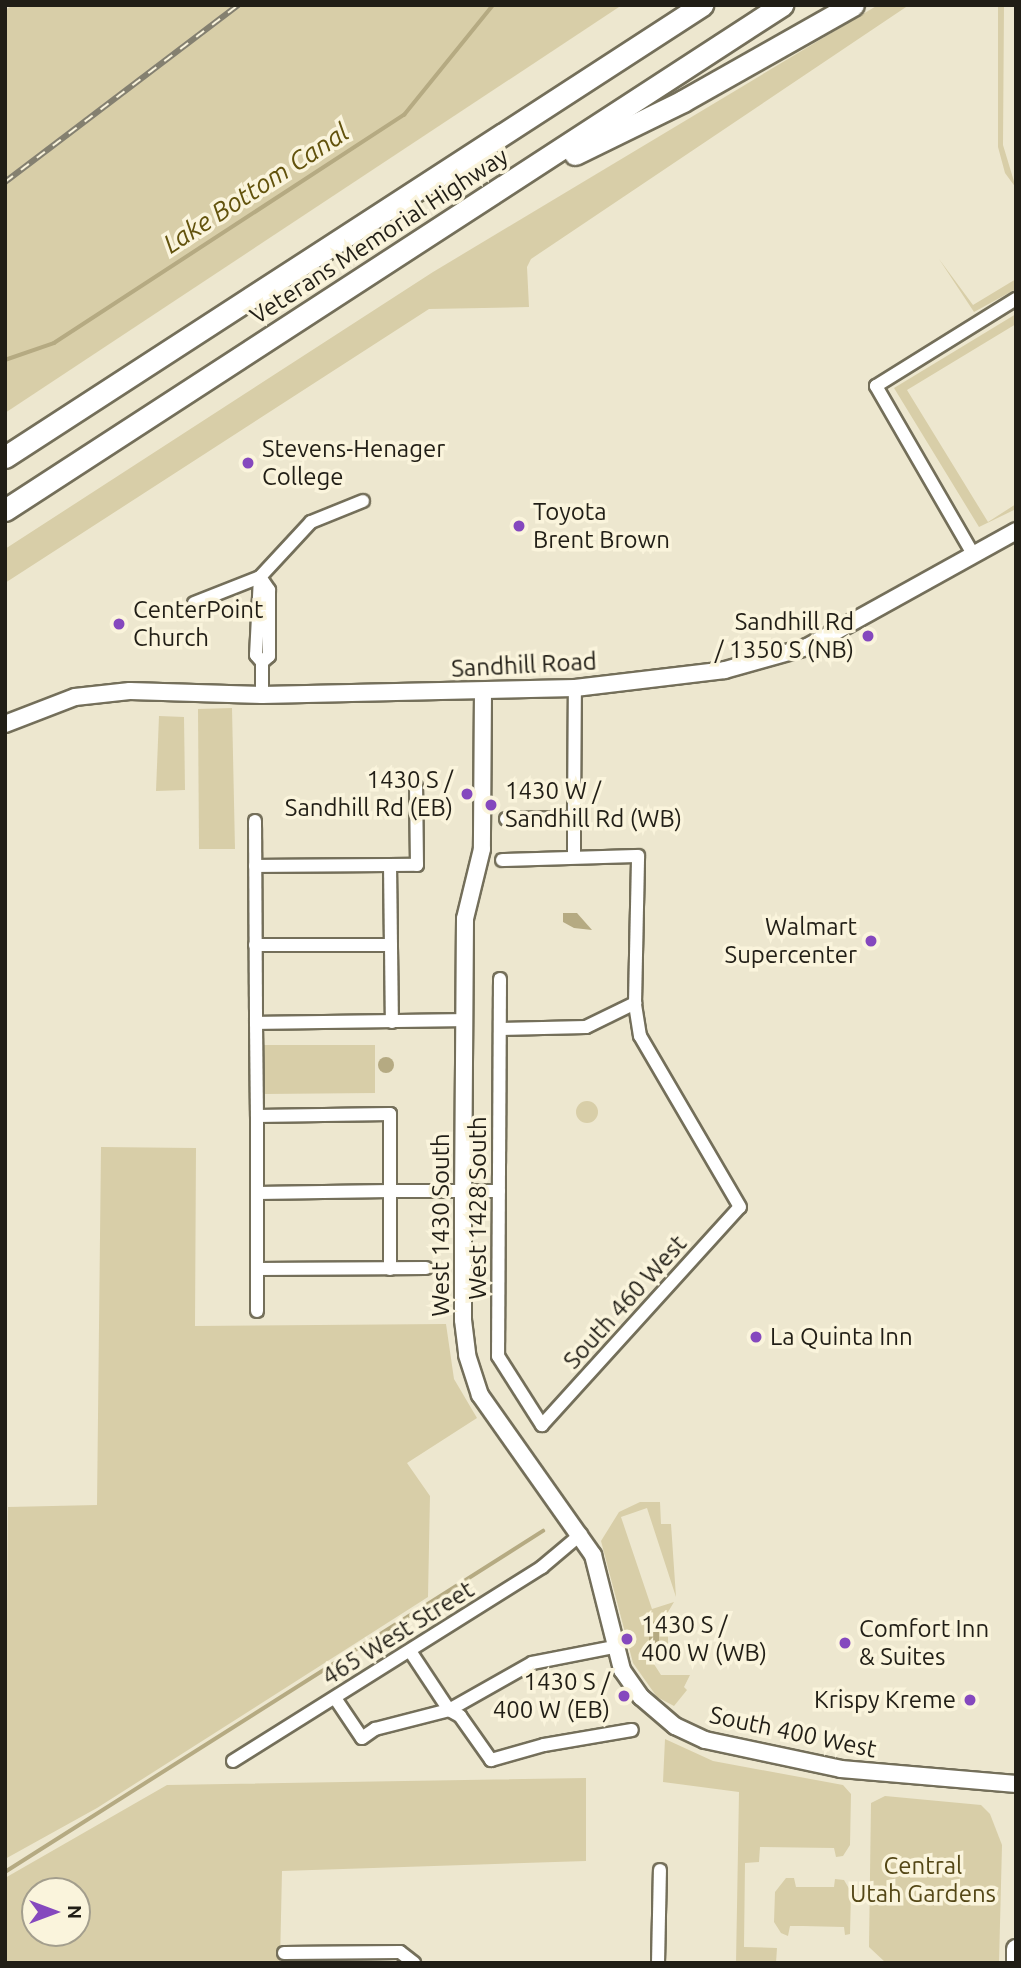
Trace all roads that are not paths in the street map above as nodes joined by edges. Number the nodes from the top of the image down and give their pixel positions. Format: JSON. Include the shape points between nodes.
{"nodes":[{"id":1,"x":679,"y":5,"type":"edge"},
{"id":2,"x":702,"y":5,"type":"edge"},
{"id":3,"x":782,"y":5,"type":"edge"},
{"id":4,"x":853,"y":5,"type":"edge"},
{"id":5,"x":554,"y":102,"type":"junction"},
{"id":6,"x":488,"y":196,"type":"junction"},
{"id":7,"x":1016,"y":299,"type":"edge"},
{"id":8,"x":5,"y":457,"type":"edge"},
{"id":9,"x":362,"y":501,"type":"dead end"},
{"id":10,"x":5,"y":510,"type":"edge"},
{"id":11,"x":1016,"y":531,"type":"edge"},
{"id":12,"x":973,"y":554,"type":"junction"},
{"id":13,"x":260,"y":577,"type":"junction"},
{"id":14,"x":194,"y":603,"type":"dead end"},
{"id":15,"x":575,"y":688,"type":"junction"},
{"id":16,"x":483,"y":691,"type":"junction"},
{"id":17,"x":262,"y":695,"type":"junction"},
{"id":18,"x":5,"y":724,"type":"edge"},
{"id":19,"x":416,"y":786,"type":"dead end"},
{"id":20,"x":574,"y":818,"type":"junction"},
{"id":21,"x":506,"y":820,"type":"dead end"},
{"id":22,"x":255,"y":821,"type":"dead end"},
{"id":23,"x":574,"y":858,"type":"junction"},
{"id":24,"x":502,"y":860,"type":"dead end"},
{"id":25,"x":390,"y":865,"type":"junction"},
{"id":26,"x":255,"y":866,"type":"junction"},
{"id":27,"x":256,"y":945,"type":"junction"},
{"id":28,"x":391,"y":945,"type":"junction"},
{"id":29,"x":500,"y":979,"type":"dead end"},
{"id":30,"x":635,"y":1003,"type":"junction"},
{"id":31,"x":464,"y":1020,"type":"junction"},
{"id":32,"x":391,"y":1022,"type":"junction"},
{"id":33,"x":256,"y":1023,"type":"junction"},
{"id":34,"x":500,"y":1029,"type":"junction"},
{"id":35,"x":257,"y":1116,"type":"junction"},
{"id":36,"x":390,"y":1191,"type":"junction"},
{"id":37,"x":499,"y":1191,"type":"junction"},
{"id":38,"x":463,"y":1192,"type":"junction"},
{"id":39,"x":257,"y":1193,"type":"junction"},
{"id":40,"x":426,"y":1268,"type":"dead end"},
{"id":41,"x":257,"y":1269,"type":"junction"},
{"id":42,"x":390,"y":1269,"type":"junction"},
{"id":43,"x":257,"y":1311,"type":"dead end"},
{"id":44,"x":542,"y":1425,"type":"joint"},
{"id":45,"x":581,"y":1534,"type":"junction"},
{"id":46,"x":614,"y":1647,"type":"junction"},
{"id":47,"x":410,"y":1651,"type":"junction"},
{"id":48,"x":335,"y":1698,"type":"junction"},
{"id":49,"x":653,"y":1709,"type":"joint"},
{"id":50,"x":449,"y":1710,"type":"junction"},
{"id":51,"x":632,"y":1730,"type":"dead end"},
{"id":52,"x":233,"y":1761,"type":"dead end"},
{"id":53,"x":1016,"y":1784,"type":"edge"},
{"id":54,"x":660,"y":1870,"type":"dead end"},
{"id":55,"x":1016,"y":1949,"type":"edge"},
{"id":56,"x":285,"y":1953,"type":"dead end"},
{"id":57,"x":414,"y":1963,"type":"edge"},
{"id":58,"x":658,"y":1963,"type":"edge"},
{"id":59,"x":1016,"y":1963,"type":"edge"}],
"edges":[{"from":1,"to":5,"type":"highway"},
{"from":2,"to":5,"type":"highway","name":"Veterans Memorial Highway"},
{"from":3,"to":6,"type":"highway","name":"Veterans Memorial Highway"},
{"from":4,"to":6,"type":"highway","via":[[683,101]]},
{"from":5,"to":8,"type":"highway","name":"Veterans Memorial Highway"},
{"from":6,"to":10,"type":"highway","name":"Veterans Memorial Highway"},
{"from":7,"to":12,"type":"street","via":[[876,386]]},
{"from":9,"to":13,"type":"street","via":[[312,522]]},
{"from":11,"to":12,"type":"street","name":"Sandhill Road"},
{"from":12,"to":15,"type":"street","name":"Sandhill Road","via":[[807,647],[725,670]]},
{"from":13,"to":14,"type":"street"},
{"from":13,"to":17,"type":"street","via":[[256,655],[262,662]]},
{"from":15,"to":16,"type":"street","name":"Sandhill Road"},
{"from":15,"to":20,"type":"street"},
{"from":16,"to":17,"type":"street","name":"Sandhill Road"},
{"from":16,"to":31,"type":"street","name":"West 1430 South","via":[[482,849],[465,919]]},
{"from":17,"to":18,"type":"street","name":"Sandhill Road","via":[[131,691],[75,698]]},
{"from":19,"to":25,"type":"street","via":[[417,865]]},
{"from":20,"to":21,"type":"street"},
{"from":20,"to":23,"type":"street"},
{"from":22,"to":26,"type":"street"},
{"from":23,"to":24,"type":"street"},
{"from":23,"to":30,"type":"street","via":[[638,856]]},
{"from":25,"to":26,"type":"street"},
{"from":25,"to":28,"type":"street"},
{"from":26,"to":27,"type":"street"},
{"from":27,"to":28,"type":"street"},
{"from":27,"to":33,"type":"street"},
{"from":28,"to":32,"type":"street"},
{"from":29,"to":34,"type":"street","name":"West 1428 South"},
{"from":30,"to":34,"type":"street","via":[[586,1027]]},
{"from":30,"to":44,"type":"street","name":"South 460 West","via":[[640,1037],[740,1207]]},
{"from":31,"to":32,"type":"street"},
{"from":31,"to":38,"type":"street","name":"West 1430 South"},
{"from":32,"to":33,"type":"street"},
{"from":33,"to":35,"type":"street"},
{"from":34,"to":37,"type":"street","name":"West 1428 South"},
{"from":35,"to":36,"type":"street","via":[[390,1114]]},
{"from":35,"to":39,"type":"street"},
{"from":36,"to":38,"type":"street"},
{"from":36,"to":39,"type":"street"},
{"from":36,"to":42,"type":"street"},
{"from":37,"to":38,"type":"street"},
{"from":37,"to":44,"type":"street","name":"West 1428 South","via":[[498,1356]]},
{"from":38,"to":45,"type":"street","name":"West 1430 South","via":[[463,1320],[473,1378],[480,1395]]},
{"from":39,"to":41,"type":"street"},
{"from":40,"to":42,"type":"street"},
{"from":41,"to":42,"type":"street"},
{"from":41,"to":43,"type":"street"},
{"from":45,"to":46,"type":"street","name":"West 1430 South","via":[[601,1579]]},
{"from":45,"to":47,"type":"street","name":"465 West Street","via":[[542,1567]]},
{"from":46,"to":49,"type":"street","name":"West 1430 South","via":[[622,1670]]},
{"from":46,"to":50,"type":"street","via":[[532,1663]]},
{"from":47,"to":48,"type":"street","name":"465 West Street"},
{"from":47,"to":50,"type":"street"},
{"from":48,"to":50,"type":"street","via":[[362,1738],[375,1729]]},
{"from":48,"to":52,"type":"street","name":"465 West Street"},
{"from":49,"to":53,"type":"street","name":"South 400 West","via":[[705,1740],[749,1751],[841,1769]]},
{"from":50,"to":51,"type":"street","via":[[460,1716],[491,1760],[544,1745]]},
{"from":54,"to":58,"type":"street"},
{"from":55,"to":59,"type":"main road"},
{"from":56,"to":57,"type":"street","via":[[400,1952]]}]}
